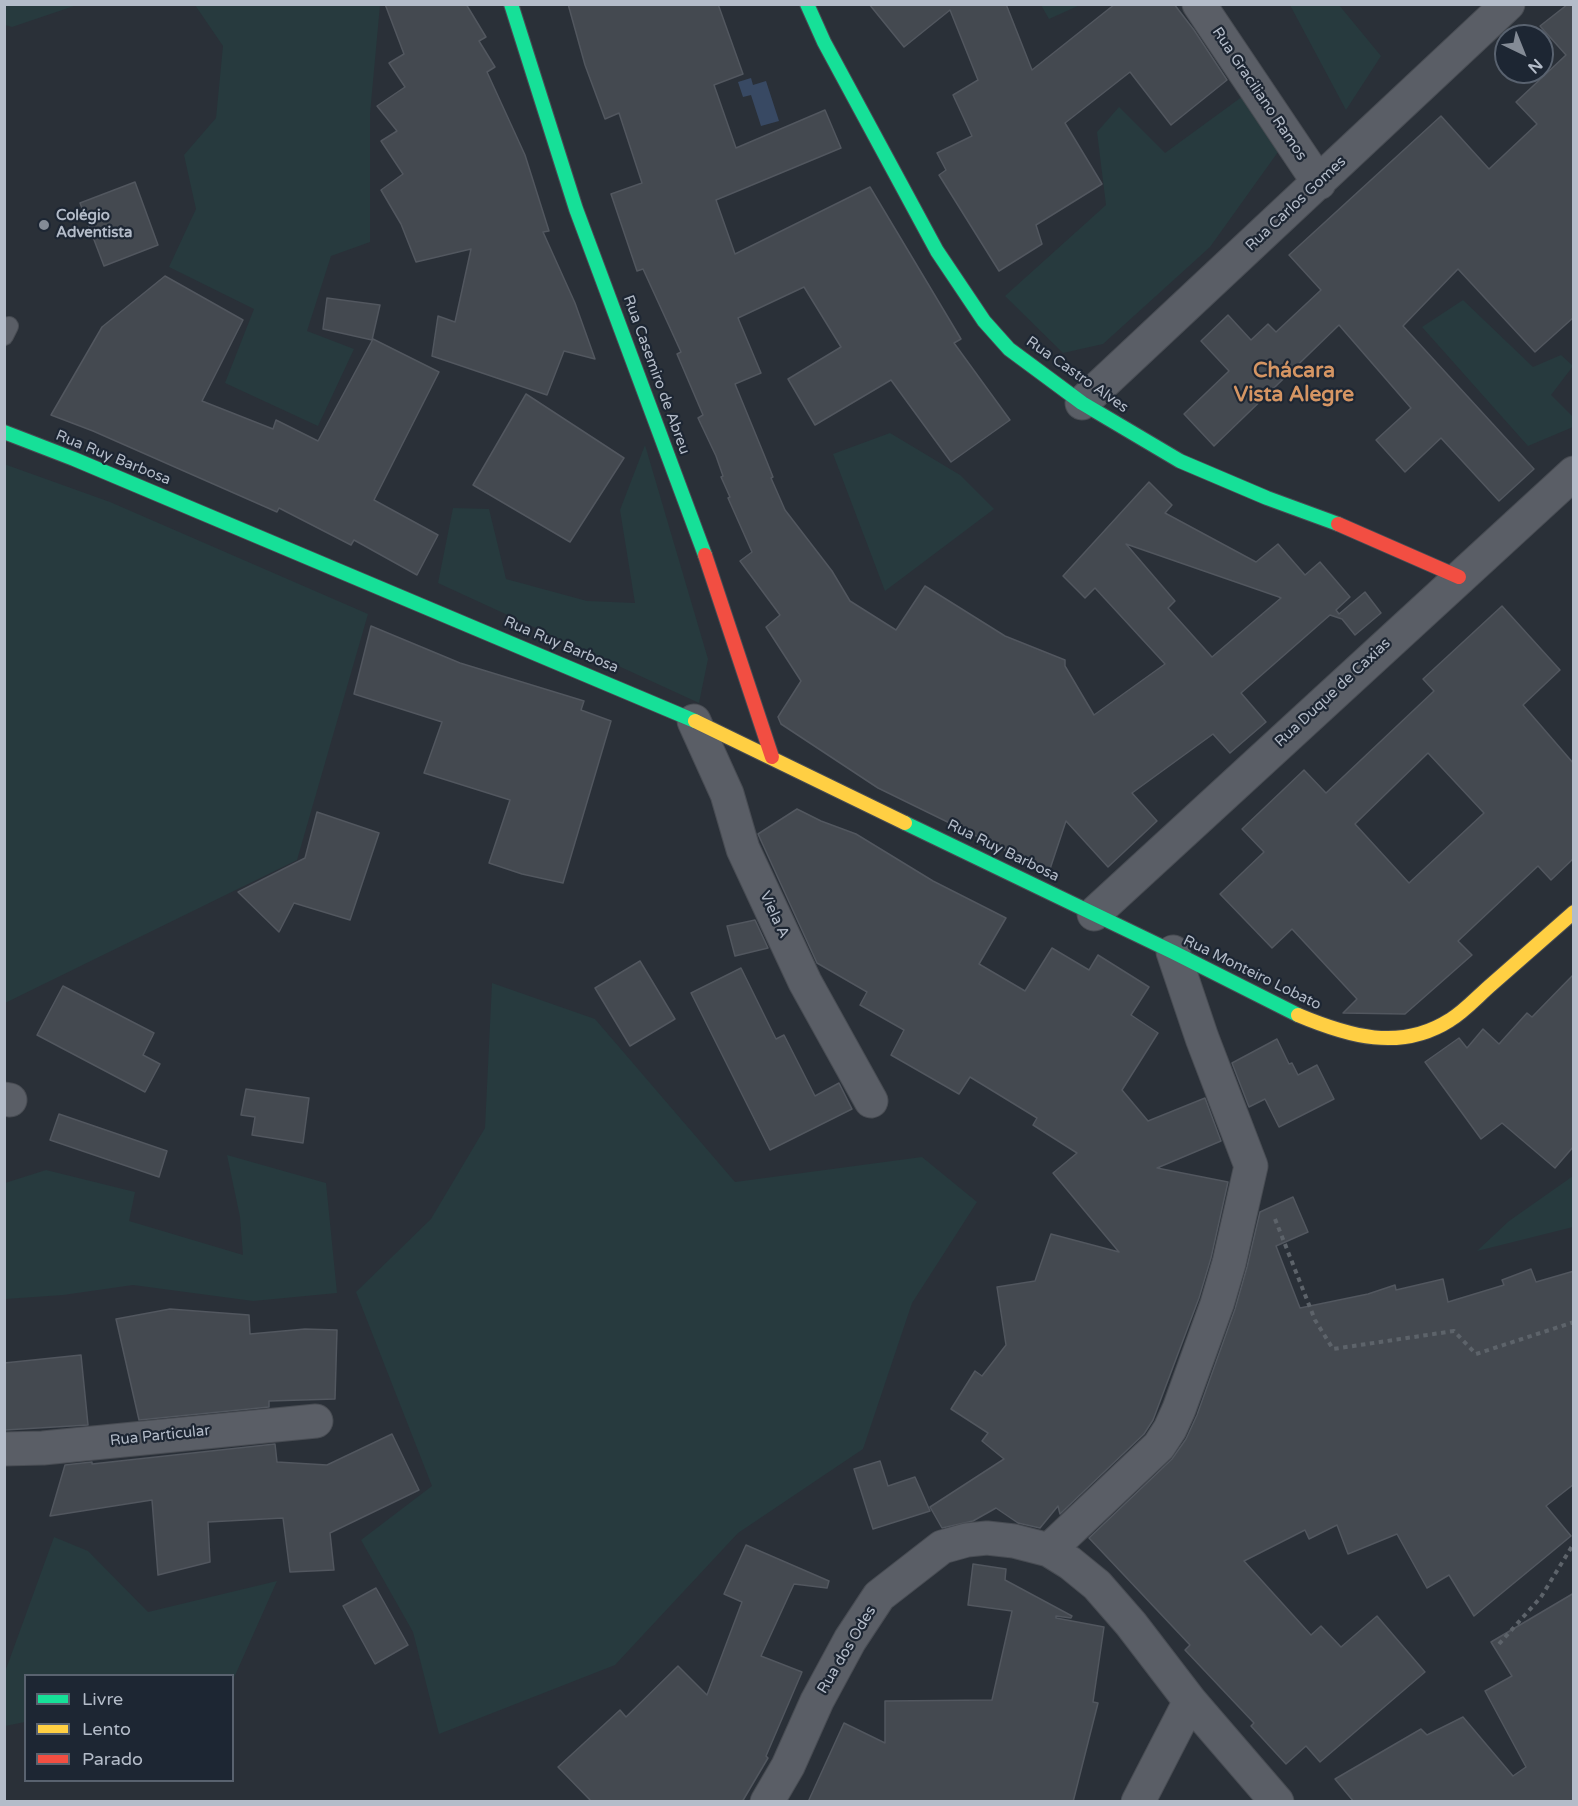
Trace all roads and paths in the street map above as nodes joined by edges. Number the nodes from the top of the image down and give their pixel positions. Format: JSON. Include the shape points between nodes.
{"nodes":[{"id":1,"x":511,"y":4,"type":"edge"},
{"id":2,"x":807,"y":4,"type":"edge"},
{"id":3,"x":1199,"y":4,"type":"edge"},
{"id":4,"x":1508,"y":4,"type":"edge"},
{"id":5,"x":1319,"y":183,"type":"junction"},
{"id":6,"x":1082,"y":403,"type":"junction"},
{"id":7,"x":4,"y":432,"type":"edge"},
{"id":8,"x":1574,"y":473,"type":"edge"},
{"id":9,"x":1458,"y":577,"type":"junction"},
{"id":10,"x":694,"y":721,"type":"junction"},
{"id":11,"x":772,"y":757,"type":"junction"},
{"id":12,"x":1574,"y":912,"type":"edge"},
{"id":13,"x":1094,"y":914,"type":"junction"},
{"id":14,"x":1173,"y":952,"type":"junction"},
{"id":15,"x":871,"y":1101,"type":"dead end"},
{"id":16,"x":1273,"y":1215,"type":"dead end"},
{"id":17,"x":1574,"y":1322,"type":"edge"},
{"id":18,"x":316,"y":1420,"type":"dead end"},
{"id":19,"x":4,"y":1449,"type":"edge"},
{"id":20,"x":1574,"y":1543,"type":"edge"},
{"id":21,"x":1049,"y":1550,"type":"junction"},
{"id":22,"x":1500,"y":1644,"type":"dead end"},
{"id":23,"x":1190,"y":1701,"type":"junction"},
{"id":24,"x":767,"y":1802,"type":"edge"},
{"id":25,"x":1138,"y":1802,"type":"edge"},
{"id":26,"x":1277,"y":1802,"type":"edge"}],
"edges":[{"from":1,"to":11,"type":"street","name":"Rua Casemiro de Abreu","via":[[576,209],[714,580]]},
{"from":2,"to":6,"type":"street","name":"Rua Castro Alves","via":[[937,251],[984,321],[1010,349]]},
{"from":3,"to":5,"type":"street","name":"Rua Graciliano Ramos"},
{"from":4,"to":5,"type":"street","name":"Rua Carlos Gomes"},
{"from":5,"to":6,"type":"street","name":"Rua Carlos Gomes"},
{"from":6,"to":9,"type":"street","name":"Rua Castro Alves","via":[[1180,461]]},
{"from":7,"to":10,"type":"street","name":"Rua Ruy Barbosa"},
{"from":8,"to":9,"type":"street","name":"Rua Duque de Caxias"},
{"from":9,"to":13,"type":"street","name":"Rua Duque de Caxias"},
{"from":10,"to":11,"type":"street","name":"Rua Ruy Barbosa"},
{"from":10,"to":15,"type":"street","name":"Viela A","via":[[727,794],[748,860],[805,982]]},
{"from":11,"to":13,"type":"street","name":"Rua Ruy Barbosa"},
{"from":12,"to":14,"type":"street","name":"Rua Monteiro Lobato","via":[[1451,1020],[1424,1033],[1397,1038],[1359,1037],[1328,1028]]},
{"from":13,"to":14,"type":"street","name":"Rua Monteiro Lobato"},
{"from":14,"to":21,"type":"street","via":[[1251,1166],[1217,1304],[1170,1430],[1159,1446]]},
{"from":16,"to":17,"type":"path","via":[[1314,1320],[1333,1349],[1454,1331],[1476,1354]]},
{"from":18,"to":19,"type":"street","name":"Rua Particular"},
{"from":20,"to":22,"type":"path","via":[[1541,1598]]},
{"from":21,"to":23,"type":"street","name":"Rua dos Odes","via":[[1097,1585]]},
{"from":21,"to":24,"type":"street","name":"Rua dos Odes","via":[[1014,1541],[967,1540],[942,1547],[879,1596],[816,1701],[788,1766]]},
{"from":23,"to":25,"type":"street"},
{"from":23,"to":26,"type":"street","name":"Rua dos Odes"}]}
